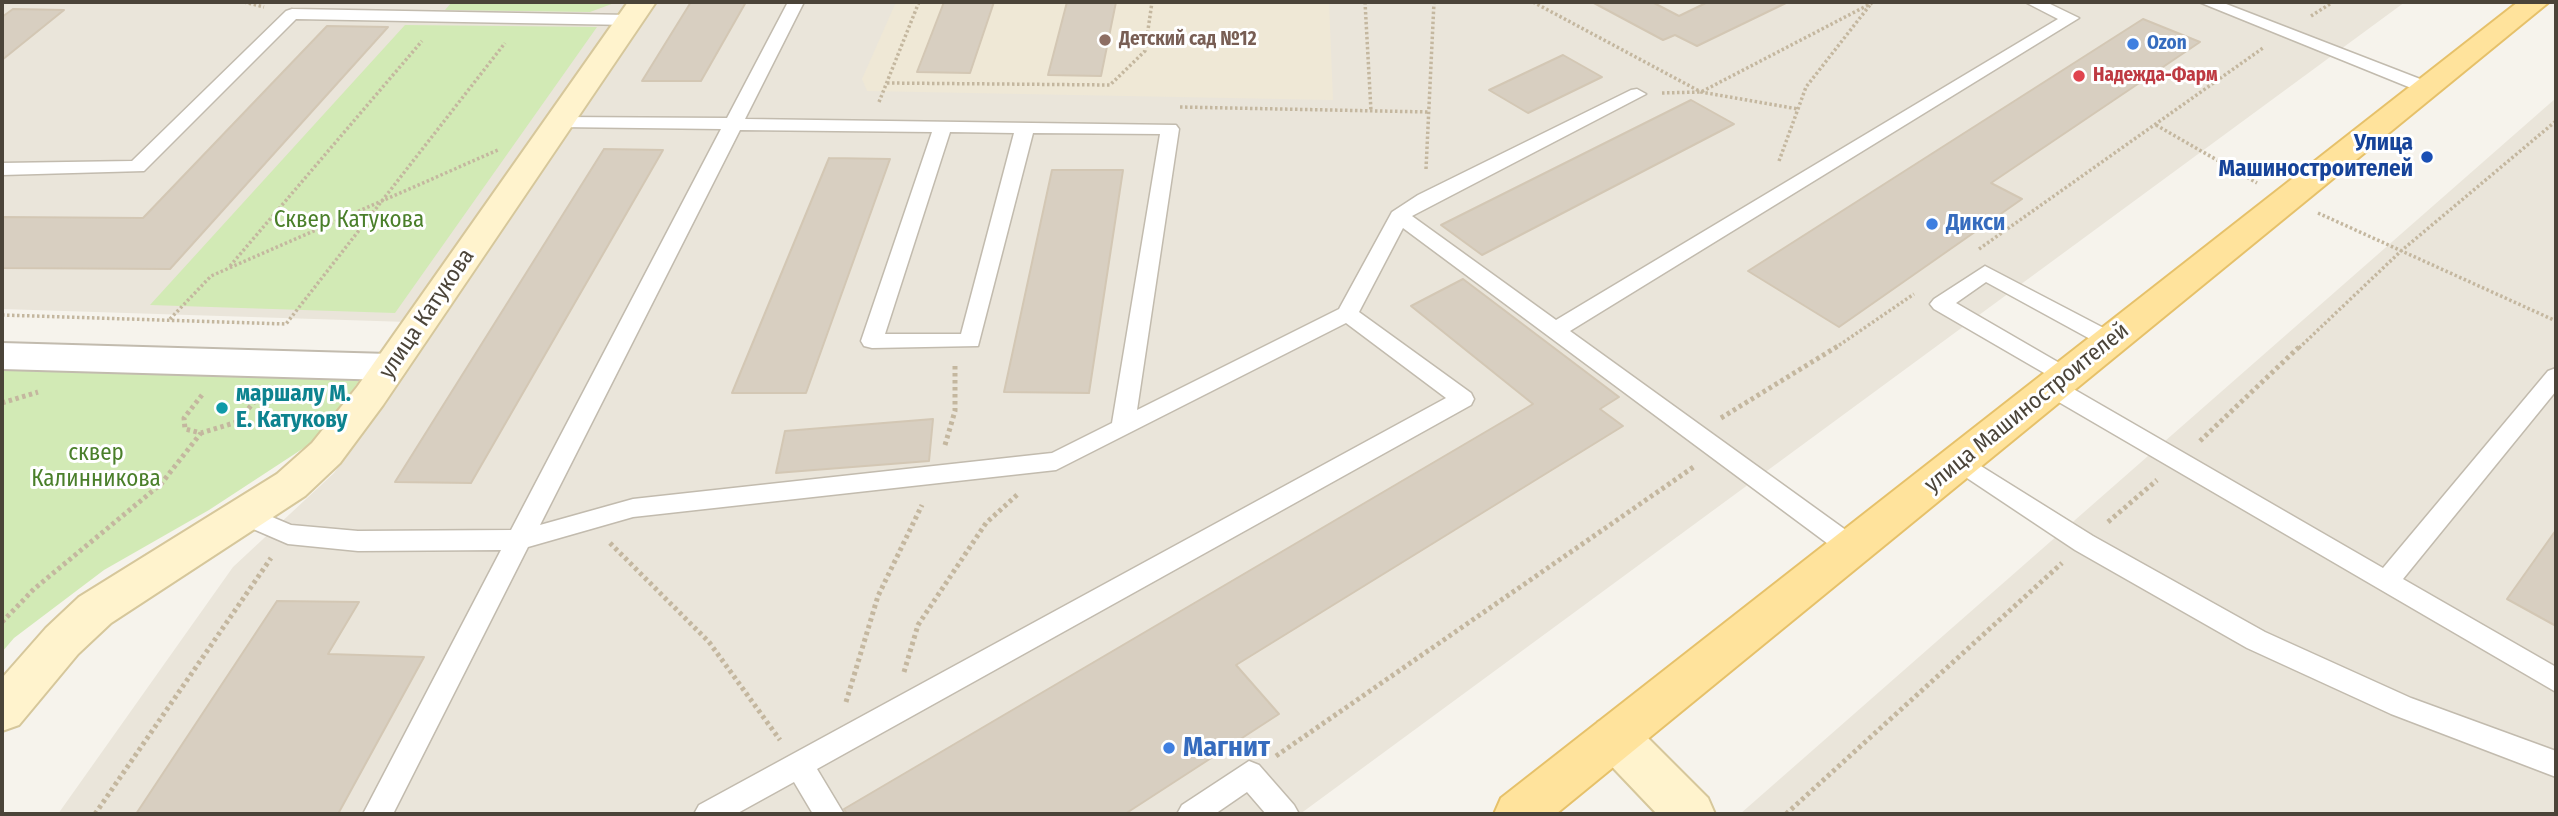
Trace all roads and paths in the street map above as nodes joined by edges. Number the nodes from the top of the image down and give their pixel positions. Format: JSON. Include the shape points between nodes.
{"nodes":[{"id":1,"x":796,"y":2,"type":"edge"},
{"id":2,"x":919,"y":2,"type":"edge"},
{"id":3,"x":1152,"y":2,"type":"edge"},
{"id":4,"x":1365,"y":2,"type":"edge"},
{"id":5,"x":1434,"y":2,"type":"edge"},
{"id":6,"x":1533,"y":2,"type":"edge"},
{"id":7,"x":1873,"y":2,"type":"edge"},
{"id":8,"x":2033,"y":2,"type":"edge"},
{"id":9,"x":2207,"y":2,"type":"edge"},
{"id":10,"x":2333,"y":2,"type":"edge"},
{"id":11,"x":2535,"y":2,"type":"edge"},
{"id":12,"x":636,"y":11,"type":"edge"},
{"id":13,"x":443,"y":16,"type":"junction"},
{"id":14,"x":524,"y":18,"type":"junction"},
{"id":15,"x":2285,"y":33,"type":"junction"},
{"id":16,"x":2427,"y":88,"type":"junction"},
{"id":17,"x":1701,"y":92,"type":"junction"},
{"id":18,"x":1637,"y":94,"type":"joint"},
{"id":19,"x":1798,"y":109,"type":"junction"},
{"id":20,"x":1371,"y":111,"type":"dead end"},
{"id":21,"x":733,"y":124,"type":"junction"},
{"id":22,"x":557,"y":125,"type":"junction"},
{"id":23,"x":2155,"y":125,"type":"junction"},
{"id":24,"x":943,"y":126,"type":"junction"},
{"id":25,"x":1025,"y":127,"type":"junction"},
{"id":26,"x":2,"y":169,"type":"edge"},
{"id":27,"x":1783,"y":193,"type":"junction"},
{"id":28,"x":1425,"y":199,"type":"junction"},
{"id":29,"x":2287,"y":200,"type":"junction"},
{"id":30,"x":382,"y":201,"type":"junction"},
{"id":31,"x":1398,"y":216,"type":"junction"},
{"id":32,"x":1976,"y":251,"type":"dead end"},
{"id":33,"x":227,"y":269,"type":"junction"},
{"id":34,"x":1920,"y":290,"type":"dead end"},
{"id":35,"x":1347,"y":314,"type":"junction"},
{"id":36,"x":2,"y":315,"type":"edge"},
{"id":37,"x":170,"y":320,"type":"junction"},
{"id":38,"x":2556,"y":321,"type":"edge"},
{"id":39,"x":1555,"y":330,"type":"junction"},
{"id":40,"x":954,"y":341,"type":"junction"},
{"id":41,"x":2111,"y":341,"type":"junction"},
{"id":42,"x":2,"y":356,"type":"edge"},
{"id":43,"x":389,"y":367,"type":"junction"},
{"id":44,"x":2556,"y":376,"type":"edge"},
{"id":45,"x":2060,"y":382,"type":"junction"},
{"id":46,"x":47,"y":389,"type":"dead end"},
{"id":47,"x":204,"y":391,"type":"dead end"},
{"id":48,"x":262,"y":393,"type":"dead end"},
{"id":49,"x":2,"y":403,"type":"edge"},
{"id":50,"x":1123,"y":425,"type":"junction"},
{"id":51,"x":201,"y":433,"type":"junction"},
{"id":52,"x":1716,"y":448,"type":"junction"},
{"id":53,"x":1056,"y":461,"type":"junction"},
{"id":54,"x":1960,"y":462,"type":"junction"},
{"id":55,"x":937,"y":474,"type":"junction"},
{"id":56,"x":246,"y":515,"type":"junction"},
{"id":57,"x":587,"y":521,"type":"junction"},
{"id":58,"x":519,"y":540,"type":"junction"},
{"id":59,"x":1852,"y":548,"type":"junction"},
{"id":60,"x":2387,"y":581,"type":"junction"},
{"id":61,"x":2,"y":622,"type":"edge"},
{"id":62,"x":2556,"y":681,"type":"edge"},
{"id":63,"x":2,"y":711,"type":"edge"},
{"id":64,"x":892,"y":713,"type":"junction"},
{"id":65,"x":1615,"y":737,"type":"junction"},
{"id":66,"x":832,"y":746,"type":"junction"},
{"id":67,"x":2556,"y":764,"type":"edge"},
{"id":68,"x":799,"y":765,"type":"junction"},
{"id":69,"x":1249,"y":774,"type":"junction"},
{"id":70,"x":378,"y":814,"type":"edge"},
{"id":71,"x":709,"y":814,"type":"edge"},
{"id":72,"x":829,"y":814,"type":"edge"},
{"id":73,"x":1192,"y":814,"type":"edge"},
{"id":74,"x":1284,"y":814,"type":"edge"},
{"id":75,"x":1519,"y":814,"type":"edge"},
{"id":76,"x":1689,"y":814,"type":"edge"}],
"edges":[{"from":1,"to":21,"type":"lane"},
{"from":2,"to":3,"type":"path","via":[[887,83],[1110,85],[1145,51]]},
{"from":4,"to":20,"type":"path"},
{"from":5,"to":28,"type":"path"},
{"from":6,"to":17,"type":"path"},
{"from":7,"to":17,"type":"path"},
{"from":7,"to":19,"type":"path","via":[[1805,87]]},
{"from":8,"to":27,"type":"lane","via":[[2071,18]]},
{"from":9,"to":15,"type":"lane"},
{"from":10,"to":15,"type":"path"},
{"from":11,"to":16,"type":"main road","name":"улица Машиностроителей"},
{"from":12,"to":14,"type":"lane"},
{"from":12,"to":22,"type":"street","name":"улица Катукова"},
{"from":13,"to":14,"type":"lane"},
{"from":13,"to":26,"type":"lane","via":[[292,14],[137,167]]},
{"from":13,"to":33,"type":"path"},
{"from":14,"to":30,"type":"path"},
{"from":15,"to":16,"type":"lane"},
{"from":15,"to":23,"type":"path"},
{"from":16,"to":29,"type":"main road","name":"улица Машиностроителей"},
{"from":17,"to":18,"type":"path"},
{"from":17,"to":19,"type":"path"},
{"from":18,"to":28,"type":"lane"},
{"from":19,"to":27,"type":"path","via":[[1778,165]]},
{"from":21,"to":22,"type":"lane"},
{"from":21,"to":24,"type":"lane"},
{"from":21,"to":58,"type":"lane"},
{"from":22,"to":30,"type":"path"},
{"from":22,"to":43,"type":"street","name":"улица Катукова"},
{"from":23,"to":29,"type":"path"},
{"from":23,"to":32,"type":"path"},
{"from":24,"to":25,"type":"lane"},
{"from":24,"to":40,"type":"lane","via":[[872,341]]},
{"from":25,"to":40,"type":"lane","via":[[970,341]]},
{"from":25,"to":50,"type":"lane","via":[[1170,129]]},
{"from":27,"to":39,"type":"lane"},
{"from":28,"to":31,"type":"lane"},
{"from":29,"to":38,"type":"path"},
{"from":29,"to":41,"type":"main road","name":"улица Машиностроителей"},
{"from":30,"to":33,"type":"path"},
{"from":30,"to":37,"type":"path","via":[[286,324]]},
{"from":31,"to":35,"type":"lane"},
{"from":31,"to":39,"type":"lane"},
{"from":33,"to":37,"type":"path","via":[[211,276]]},
{"from":34,"to":52,"type":"path","via":[[1719,419]]},
{"from":35,"to":50,"type":"lane"},
{"from":35,"to":64,"type":"lane","via":[[1463,399]]},
{"from":36,"to":37,"type":"path"},
{"from":39,"to":52,"type":"lane"},
{"from":40,"to":55,"type":"path","via":[[956,411]]},
{"from":41,"to":45,"type":"main road","name":"улица Машиностроителей"},
{"from":41,"to":45,"type":"lane","via":[[1985,273],[1941,304]]},
{"from":42,"to":43,"type":"street"},
{"from":43,"to":56,"type":"street","name":"улица Катукова","via":[[326,453],[291,485]]},
{"from":44,"to":60,"type":"lane"},
{"from":45,"to":54,"type":"main road","name":"улица Машиностроителей"},
{"from":45,"to":60,"type":"lane"},
{"from":46,"to":49,"type":"path"},
{"from":47,"to":51,"type":"path","via":[[184,418],[185,429]]},
{"from":48,"to":51,"type":"path","via":[[237,422]]},
{"from":50,"to":53,"type":"lane"},
{"from":51,"to":61,"type":"path","via":[[152,493],[34,589]]},
{"from":52,"to":59,"type":"lane"},
{"from":52,"to":69,"type":"path"},
{"from":53,"to":55,"type":"lane"},
{"from":53,"to":64,"type":"path","via":[[986,523],[918,625]]},
{"from":54,"to":59,"type":"main road","name":"улица Машиностроителей"},
{"from":54,"to":67,"type":"lane","via":[[2084,543],[2256,640],[2401,705]]},
{"from":55,"to":57,"type":"lane","via":[[633,508]]},
{"from":55,"to":66,"type":"path","via":[[878,596]]},
{"from":56,"to":58,"type":"lane","via":[[288,534],[346,540]]},
{"from":56,"to":63,"type":"street","name":"улица Катукова","via":[[95,610]]},
{"from":57,"to":58,"type":"lane"},
{"from":57,"to":68,"type":"path","via":[[709,642]]},
{"from":58,"to":70,"type":"lane"},
{"from":59,"to":65,"type":"main road","name":"улица Машиностроителей"},
{"from":60,"to":62,"type":"lane"},
{"from":64,"to":66,"type":"lane"},
{"from":65,"to":75,"type":"main road","name":"улица Машиностроителей"},
{"from":65,"to":76,"type":"street"},
{"from":66,"to":68,"type":"lane"},
{"from":68,"to":71,"type":"lane"},
{"from":68,"to":72,"type":"lane"},
{"from":69,"to":73,"type":"lane"},
{"from":69,"to":74,"type":"lane"}]}
